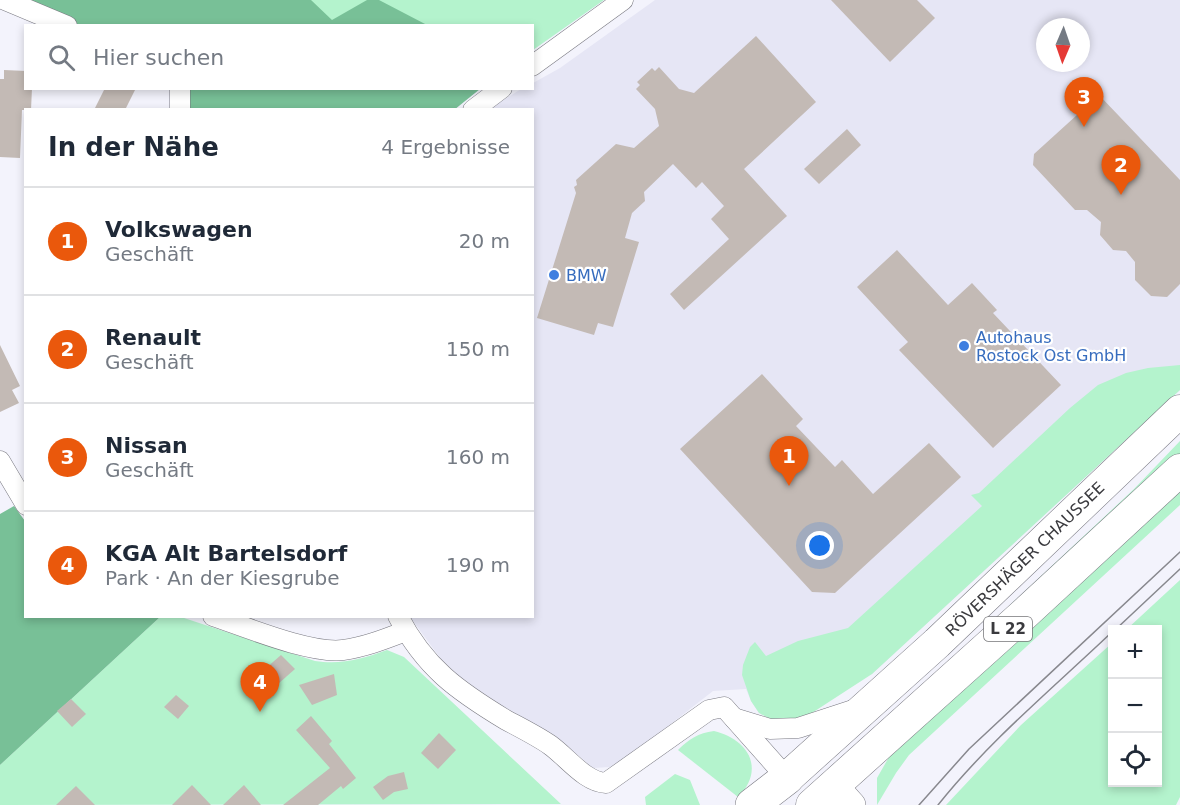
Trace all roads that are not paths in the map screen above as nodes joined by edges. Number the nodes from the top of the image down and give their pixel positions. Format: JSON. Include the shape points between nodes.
{"nodes":[{"id":1,"x":5,"y":0,"type":"edge"},
{"id":2,"x":624,"y":0,"type":"edge"},
{"id":3,"x":62,"y":24,"type":"edge"},
{"id":4,"x":534,"y":65,"type":"edge"},
{"id":5,"x":180,"y":90,"type":"edge"},
{"id":6,"x":499,"y":90,"type":"edge"},
{"id":7,"x":180,"y":108,"type":"edge"},
{"id":8,"x":476,"y":108,"type":"edge"},
{"id":9,"x":1180,"y":411,"type":"edge"},
{"id":10,"x":0,"y":460,"type":"edge"},
{"id":11,"x":1180,"y":470,"type":"edge"},
{"id":12,"x":24,"y":502,"type":"edge"},
{"id":13,"x":219,"y":618,"type":"edge"},
{"id":14,"x":402,"y":624,"type":"edge"},
{"id":15,"x":869,"y":705,"type":"junction"},
{"id":16,"x":734,"y":718,"type":"junction"},
{"id":17,"x":787,"y":778,"type":"junction"},
{"id":18,"x":833,"y":799,"type":"edge"},
{"id":19,"x":752,"y":805,"type":"edge"},
{"id":20,"x":807,"y":805,"type":"edge"}],
"edges":[{"from":1,"to":3,"type":"street"},
{"from":2,"to":4,"type":"street"},
{"from":5,"to":7,"type":"street"},
{"from":6,"to":8,"type":"street"},
{"from":9,"to":15,"type":"main road","name":"RÖVERSHÄGER CHAUSSEE","number":"L 22"},
{"from":10,"to":12,"type":"street"},
{"from":11,"to":18,"type":"main road","number":"L 22"},
{"from":13,"to":14,"type":"street","via":[[307,646],[342,650],[377,642]]},
{"from":14,"to":16,"type":"street","name":"RÖVERSHÄGER CHAUSSEE","via":[[422,656],[446,680],[549,744],[596,783],[606,783],[709,710],[724,707]]},
{"from":15,"to":16,"type":"street","name":"RÖVERSHÄGER CHAUSSEE","via":[[798,728],[770,729]]},
{"from":15,"to":17,"type":"main road","name":"RÖVERSHÄGER CHAUSSEE","number":"L 22"},
{"from":16,"to":17,"type":"street"},
{"from":17,"to":18,"type":"main road","number":"L 22"},
{"from":17,"to":19,"type":"highway","name":"RÖVERSHÄGER CHAUSSEE","number":"L 22"},
{"from":17,"to":20,"type":"main road"}]}
